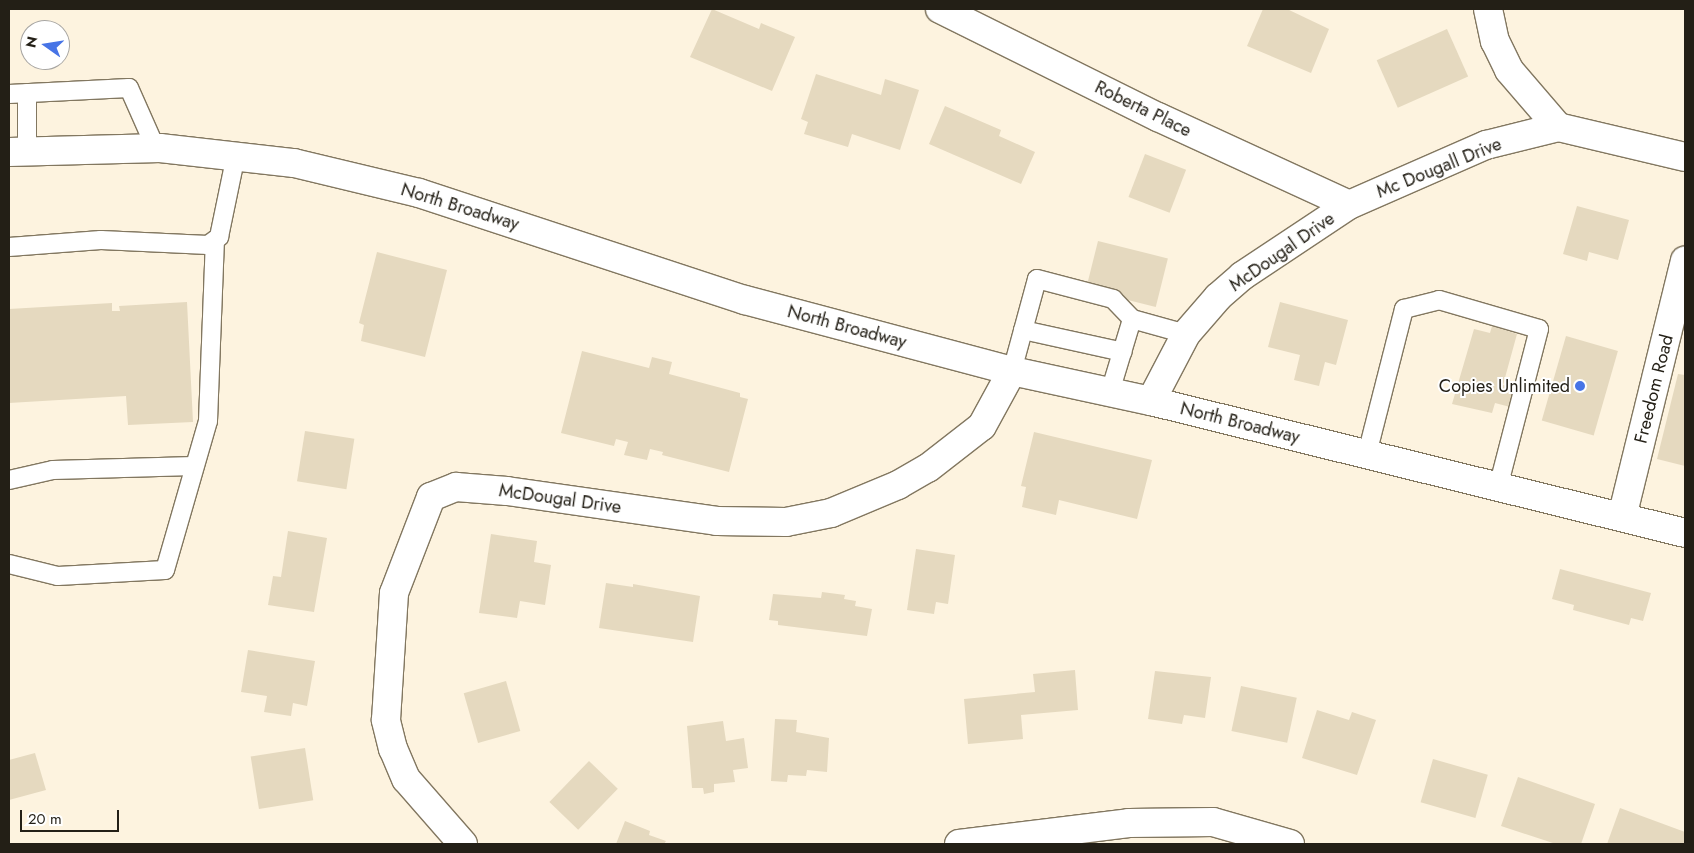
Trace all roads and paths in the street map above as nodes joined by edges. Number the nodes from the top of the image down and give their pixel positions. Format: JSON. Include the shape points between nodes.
{"nodes":[{"id":1,"x":940,"y":9,"type":"edge"},
{"id":2,"x":1488,"y":9,"type":"edge"},
{"id":3,"x":27,"y":93,"type":"junction"},
{"id":4,"x":9,"y":94,"type":"edge"},
{"id":5,"x":1558,"y":127,"type":"junction"},
{"id":6,"x":156,"y":148,"type":"junction"},
{"id":7,"x":18,"y":151,"type":"edge"},
{"id":8,"x":236,"y":155,"type":"junction"},
{"id":9,"x":1685,"y":157,"type":"edge"},
{"id":10,"x":1349,"y":205,"type":"junction"},
{"id":11,"x":215,"y":241,"type":"junction"},
{"id":12,"x":9,"y":247,"type":"edge"},
{"id":13,"x":1685,"y":261,"type":"edge"},
{"id":14,"x":1132,"y":319,"type":"junction"},
{"id":15,"x":1024,"y":330,"type":"junction"},
{"id":16,"x":1186,"y":334,"type":"junction"},
{"id":17,"x":1123,"y":352,"type":"junction"},
{"id":18,"x":1012,"y":372,"type":"junction"},
{"id":19,"x":1110,"y":392,"type":"junction"},
{"id":20,"x":1151,"y":401,"type":"junction"},
{"id":21,"x":1367,"y":454,"type":"junction"},
{"id":22,"x":194,"y":466,"type":"junction"},
{"id":23,"x":9,"y":480,"type":"edge"},
{"id":24,"x":1498,"y":487,"type":"junction"},
{"id":25,"x":1622,"y":517,"type":"junction"},
{"id":26,"x":1685,"y":532,"type":"edge"},
{"id":27,"x":9,"y":564,"type":"edge"},
{"id":28,"x":463,"y":844,"type":"edge"},
{"id":29,"x":959,"y":844,"type":"edge"},
{"id":30,"x":1290,"y":844,"type":"edge"}],
"edges":[{"from":1,"to":10,"type":"street","name":"Roberta Place","via":[[1158,117]]},
{"from":2,"to":5,"type":"street","via":[[1495,40],[1509,70]]},
{"from":3,"to":4,"type":"lane"},
{"from":3,"to":6,"type":"lane","via":[[129,88]]},
{"from":3,"to":7,"type":"lane"},
{"from":5,"to":9,"type":"street"},
{"from":5,"to":10,"type":"street","name":"Mc Dougall Drive","via":[[1486,145]]},
{"from":6,"to":7,"type":"street","name":"North Broadway"},
{"from":6,"to":8,"type":"street","name":"North Broadway"},
{"from":8,"to":11,"type":"lane"},
{"from":8,"to":18,"type":"street","name":"North Broadway","via":[[294,163],[419,193],[745,300]]},
{"from":10,"to":16,"type":"street","name":"McDougal Drive","via":[[1242,276],[1218,297]]},
{"from":11,"to":12,"type":"lane","via":[[204,246],[101,240]]},
{"from":11,"to":22,"type":"lane","via":[[208,421]]},
{"from":13,"to":25,"type":"street","name":"Freedom Road"},
{"from":14,"to":15,"type":"lane","via":[[1113,299],[1037,279]]},
{"from":14,"to":16,"type":"lane"},
{"from":14,"to":17,"type":"lane"},
{"from":15,"to":17,"type":"lane"},
{"from":15,"to":18,"type":"lane"},
{"from":16,"to":20,"type":"street","name":"McDougal Drive"},
{"from":17,"to":19,"type":"lane"},
{"from":18,"to":19,"type":"street","name":"North Broadway"},
{"from":18,"to":28,"type":"street","name":"McDougal Drive","via":[[982,426],[928,468],[898,485],[831,513],[786,522],[717,521],[456,486],[431,497],[394,593],[386,720],[393,749],[406,779]]},
{"from":19,"to":20,"type":"street","name":"North Broadway"},
{"from":20,"to":21,"type":"street","name":"North Broadway"},
{"from":21,"to":24,"type":"street","name":"North Broadway"},
{"from":21,"to":24,"type":"lane","via":[[1404,309],[1439,300],[1539,329]]},
{"from":22,"to":23,"type":"lane","via":[[53,470]]},
{"from":22,"to":27,"type":"lane","via":[[165,570],[58,576]]},
{"from":24,"to":25,"type":"street","name":"North Broadway"},
{"from":25,"to":26,"type":"street","name":"North Broadway"},
{"from":29,"to":30,"type":"street","via":[[1129,823],[1213,822]]}]}
